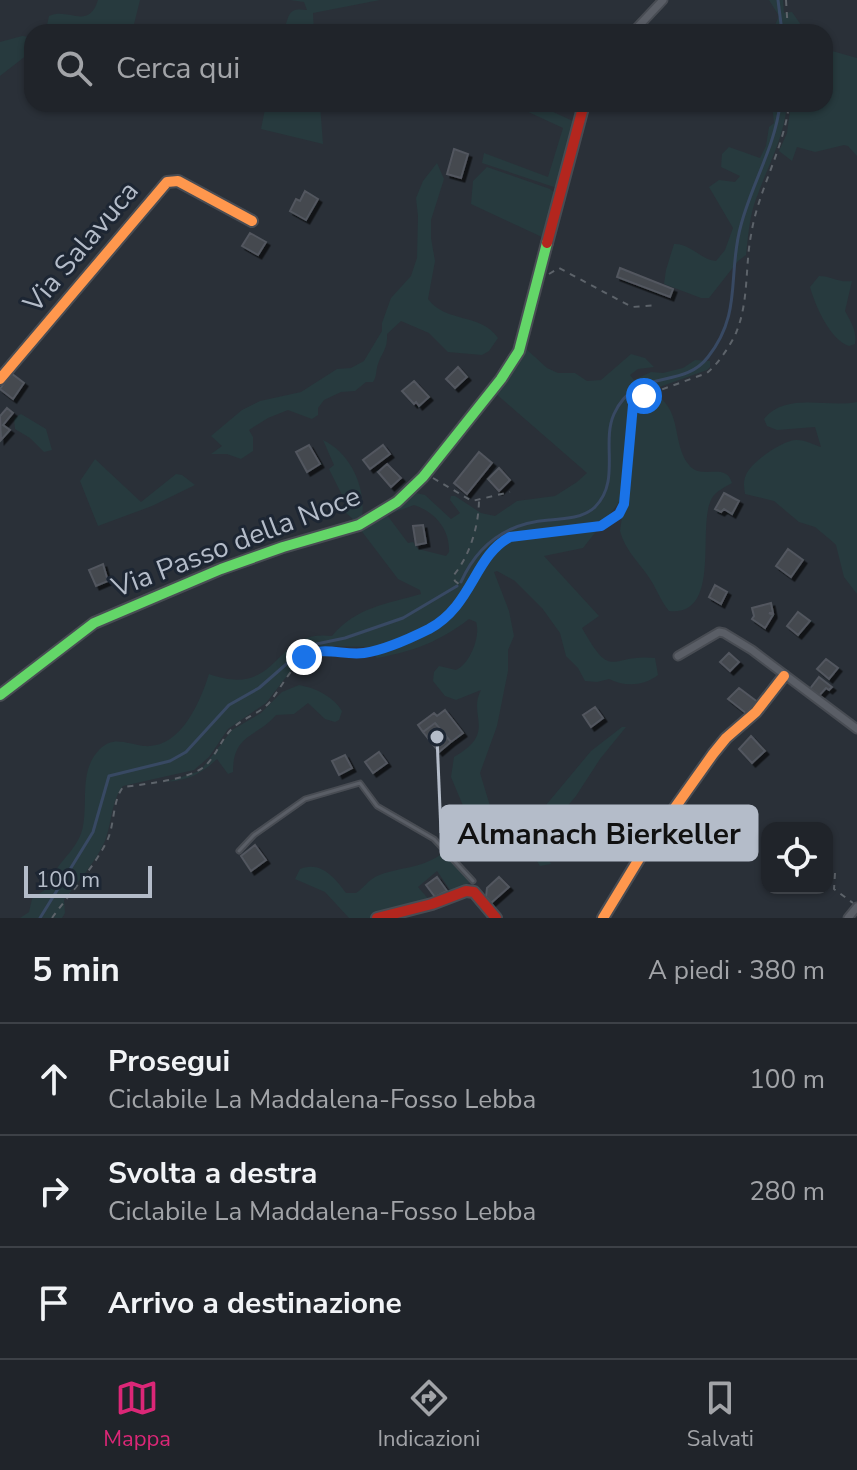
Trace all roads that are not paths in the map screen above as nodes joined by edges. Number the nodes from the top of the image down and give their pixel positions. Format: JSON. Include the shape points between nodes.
{"nodes":[{"id":1,"x":663,"y":0,"type":"edge"},
{"id":2,"x":640,"y":24,"type":"edge"},
{"id":3,"x":582,"y":112,"type":"edge"},
{"id":4,"x":252,"y":221,"type":"dead end"},
{"id":5,"x":0,"y":379,"type":"edge"},
{"id":6,"x":678,"y":656,"type":"dead end"},
{"id":7,"x":784,"y":676,"type":"junction"},
{"id":8,"x":0,"y":695,"type":"edge"},
{"id":9,"x":857,"y":729,"type":"edge"},
{"id":10,"x":239,"y":851,"type":"dead end"},
{"id":11,"x":474,"y":886,"type":"junction"},
{"id":12,"x":857,"y":906,"type":"edge"},
{"id":13,"x":377,"y":918,"type":"edge"},
{"id":14,"x":496,"y":918,"type":"edge"},
{"id":15,"x":603,"y":918,"type":"edge"},
{"id":16,"x":848,"y":918,"type":"edge"}],
"edges":[{"from":1,"to":2,"type":"street"},
{"from":3,"to":8,"type":"street","name":"Via Passo della Noce","via":[[519,351],[397,502],[359,525],[221,569],[94,623]]},
{"from":4,"to":5,"type":"street","name":"Via Salavuca","via":[[178,181],[167,182]]},
{"from":6,"to":7,"type":"street","via":[[719,632]]},
{"from":7,"to":9,"type":"street"},
{"from":7,"to":15,"type":"street","via":[[713,754]]},
{"from":10,"to":11,"type":"lane","via":[[305,799],[360,783],[377,806],[434,839]]},
{"from":11,"to":13,"type":"street"},
{"from":11,"to":14,"type":"street"},
{"from":12,"to":16,"type":"street"}]}
